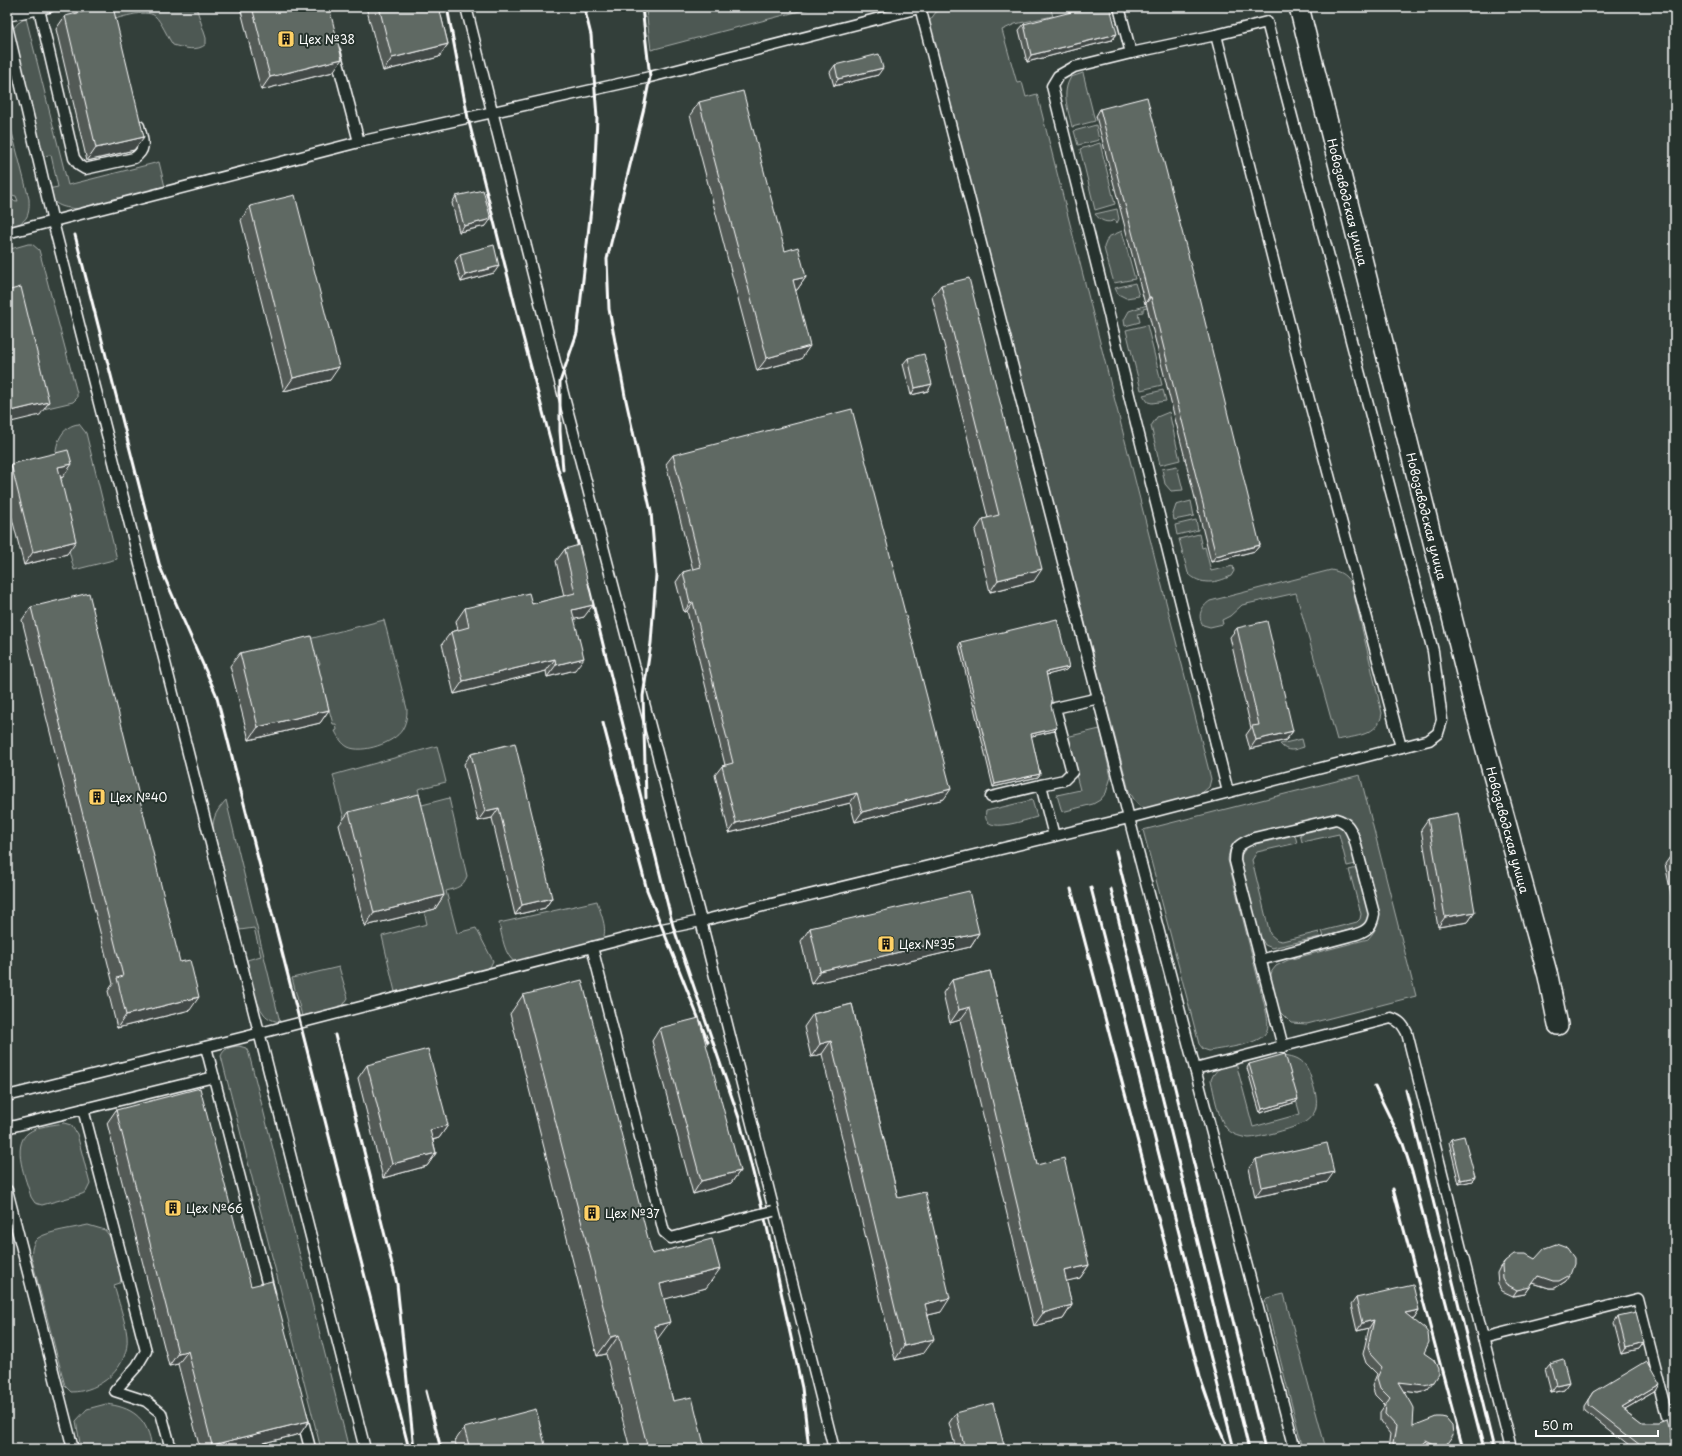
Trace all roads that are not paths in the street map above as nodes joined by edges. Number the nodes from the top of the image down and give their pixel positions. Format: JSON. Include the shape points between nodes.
{"nodes":[{"id":1,"x":466,"y":7,"type":"edge"},
{"id":2,"x":921,"y":7,"type":"edge"},
{"id":3,"x":1118,"y":7,"type":"edge"},
{"id":4,"x":1299,"y":7,"type":"edge"},
{"id":5,"x":44,"y":8,"type":"edge"},
{"id":6,"x":7,"y":16,"type":"edge"},
{"id":7,"x":7,"y":26,"type":"edge"},
{"id":8,"x":1216,"y":35,"type":"junction"},
{"id":9,"x":334,"y":45,"type":"edge"},
{"id":10,"x":1131,"y":52,"type":"junction"},
{"id":11,"x":492,"y":113,"type":"junction"},
{"id":12,"x":136,"y":116,"type":"edge"},
{"id":13,"x":359,"y":142,"type":"junction"},
{"id":14,"x":53,"y":222,"type":"junction"},
{"id":15,"x":7,"y":233,"type":"edge"},
{"id":16,"x":1099,"y":698,"type":"junction"},
{"id":17,"x":1401,"y":747,"type":"junction"},
{"id":18,"x":1041,"y":785,"type":"junction"},
{"id":19,"x":1228,"y":792,"type":"junction"},
{"id":20,"x":991,"y":797,"type":"dead end"},
{"id":21,"x":1129,"y":818,"type":"junction"},
{"id":22,"x":1054,"y":836,"type":"junction"},
{"id":23,"x":701,"y":921,"type":"junction"},
{"id":24,"x":592,"y":947,"type":"junction"},
{"id":25,"x":1260,"y":960,"type":"junction"},
{"id":26,"x":1558,"y":1025,"type":"dead end"},
{"id":27,"x":258,"y":1034,"type":"junction"},
{"id":28,"x":206,"y":1047,"type":"junction"},
{"id":29,"x":1283,"y":1047,"type":"junction"},
{"id":30,"x":1195,"y":1070,"type":"junction"},
{"id":31,"x":214,"y":1078,"type":"junction"},
{"id":32,"x":7,"y":1096,"type":"edge"},
{"id":33,"x":83,"y":1109,"type":"junction"},
{"id":34,"x":7,"y":1129,"type":"edge"},
{"id":35,"x":7,"y":1190,"type":"edge"},
{"id":36,"x":773,"y":1210,"type":"junction"},
{"id":37,"x":272,"y":1302,"type":"edge"},
{"id":38,"x":1483,"y":1338,"type":"junction"},
{"id":39,"x":298,"y":1402,"type":"edge"},
{"id":40,"x":1675,"y":1444,"type":"edge"},
{"id":41,"x":73,"y":1449,"type":"edge"},
{"id":42,"x":171,"y":1449,"type":"edge"},
{"id":43,"x":308,"y":1449,"type":"edge"},
{"id":44,"x":365,"y":1449,"type":"edge"},
{"id":45,"x":834,"y":1449,"type":"edge"},
{"id":46,"x":1294,"y":1449,"type":"edge"},
{"id":47,"x":1511,"y":1449,"type":"edge"}],
"edges":[{"from":1,"to":11,"type":"lane"},
{"from":2,"to":11,"type":"lane","via":[[650,77]]},
{"from":2,"to":16,"type":"lane"},
{"from":3,"to":10,"type":"lane"},
{"from":4,"to":26,"type":"street","name":"Новозаводская улица","via":[[1476,712],[1548,976]]},
{"from":5,"to":6,"type":"lane"},
{"from":5,"to":12,"type":"lane","via":[[74,158],[80,166],[85,169],[134,158],[140,154],[143,146]]},
{"from":7,"to":14,"type":"lane"},
{"from":8,"to":10,"type":"lane"},
{"from":8,"to":17,"type":"lane"},
{"from":8,"to":17,"type":"lane","via":[[1267,22],[1429,635],[1442,720],[1438,733],[1429,740]]},
{"from":9,"to":13,"type":"lane"},
{"from":10,"to":19,"type":"lane","via":[[1074,67],[1058,76],[1052,86]]},
{"from":11,"to":13,"type":"lane"},
{"from":11,"to":23,"type":"lane"},
{"from":13,"to":14,"type":"lane"},
{"from":14,"to":15,"type":"lane"},
{"from":14,"to":27,"type":"lane"},
{"from":16,"to":18,"type":"lane","via":[[1055,708],[1072,772],[1064,780]]},
{"from":16,"to":21,"type":"lane"},
{"from":17,"to":19,"type":"lane"},
{"from":18,"to":20,"type":"lane"},
{"from":18,"to":22,"type":"lane"},
{"from":19,"to":21,"type":"lane"},
{"from":21,"to":22,"type":"lane"},
{"from":21,"to":30,"type":"lane"},
{"from":22,"to":23,"type":"lane"},
{"from":23,"to":24,"type":"lane"},
{"from":23,"to":36,"type":"lane"},
{"from":24,"to":27,"type":"lane"},
{"from":24,"to":36,"type":"lane","bridge":true,"via":[[664,1232],[671,1238]]},
{"from":25,"to":25,"type":"lane","via":[[1235,862],[1235,852],[1241,843],[1254,838],[1336,819],[1342,821],[1349,827],[1354,838],[1374,914],[1373,922],[1367,930],[1357,934]]},
{"from":25,"to":29,"type":"lane"},
{"from":27,"to":28,"type":"lane"},
{"from":27,"to":44,"type":"lane"},
{"from":28,"to":31,"type":"lane"},
{"from":28,"to":32,"type":"lane"},
{"from":29,"to":30,"type":"lane"},
{"from":29,"to":38,"type":"lane","via":[[1391,1018],[1404,1026]]},
{"from":30,"to":46,"type":"lane"},
{"from":31,"to":33,"type":"lane"},
{"from":31,"to":37,"type":"lane"},
{"from":33,"to":34,"type":"lane"},
{"from":33,"to":42,"type":"lane","via":[[146,1351],[116,1391],[146,1401],[161,1413]]},
{"from":35,"to":41,"type":"lane"},
{"from":36,"to":45,"type":"lane"},
{"from":38,"to":40,"type":"lane","via":[[1638,1299]]},
{"from":38,"to":47,"type":"lane"},
{"from":39,"to":43,"type":"lane","via":[[310,1448]]}]}
